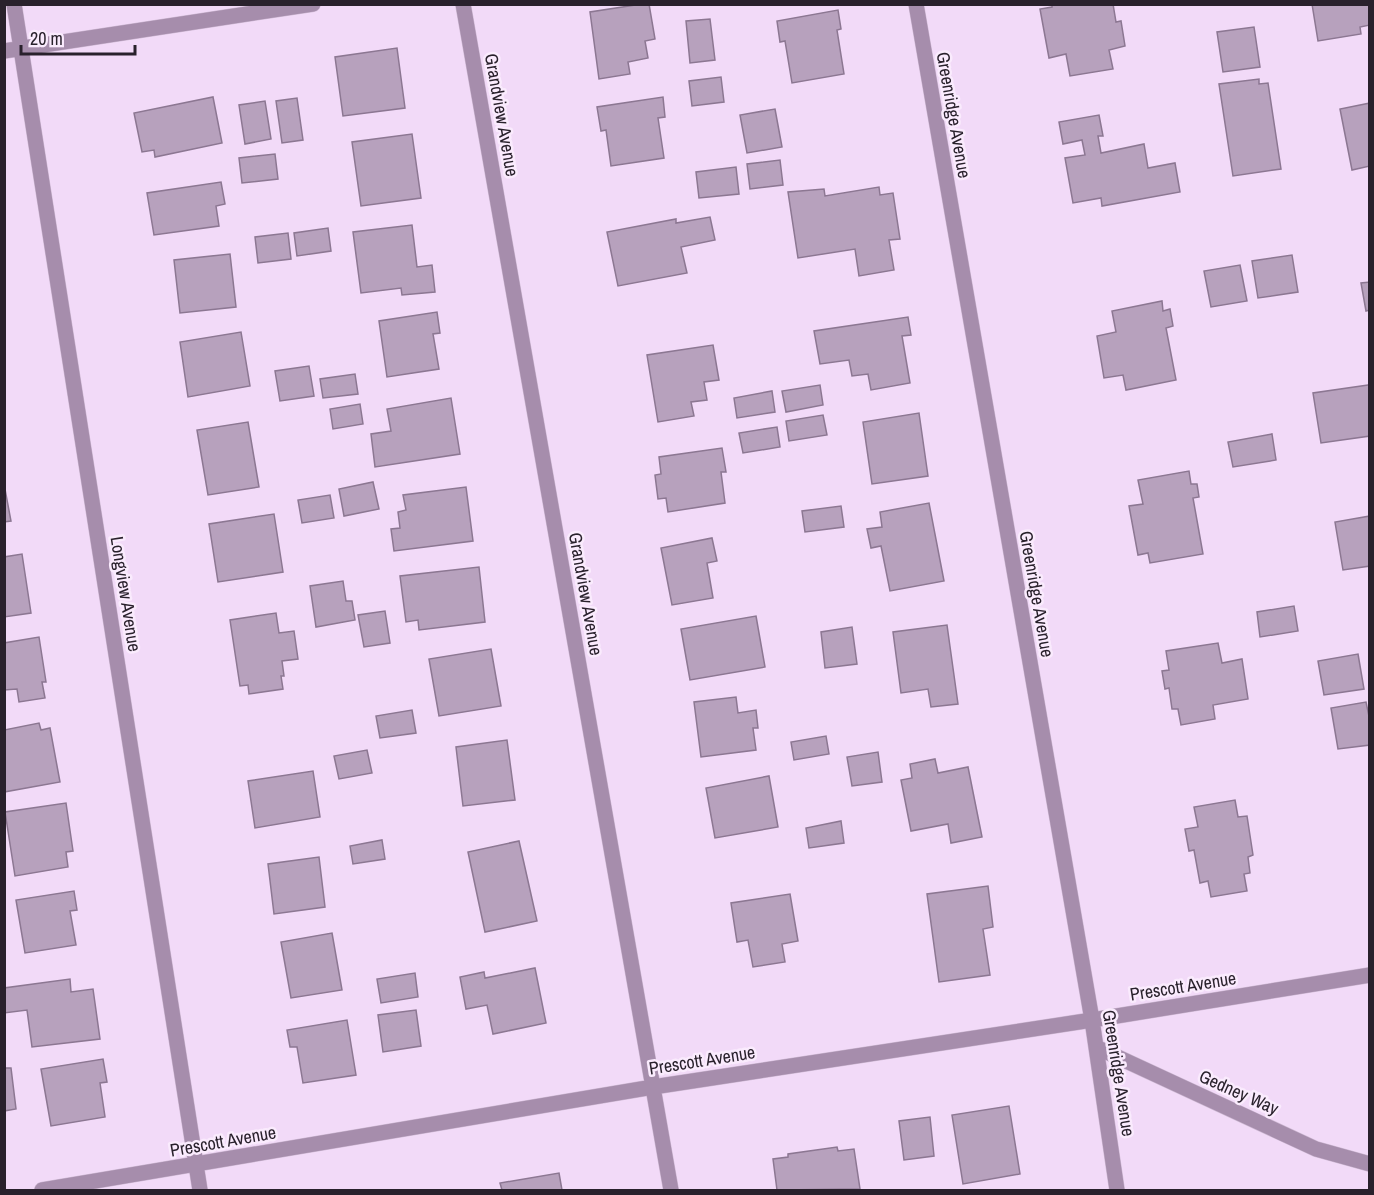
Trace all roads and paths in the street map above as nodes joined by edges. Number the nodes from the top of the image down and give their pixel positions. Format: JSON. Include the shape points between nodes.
{"nodes":[{"id":1,"x":14,"y":4,"type":"edge"},
{"id":2,"x":314,"y":4,"type":"edge"},
{"id":3,"x":463,"y":4,"type":"edge"},
{"id":4,"x":916,"y":4,"type":"edge"},
{"id":5,"x":22,"y":48,"type":"junction"},
{"id":6,"x":4,"y":51,"type":"edge"},
{"id":7,"x":1370,"y":975,"type":"edge"},
{"id":8,"x":1092,"y":1020,"type":"junction"},
{"id":9,"x":1096,"y":1047,"type":"junction"},
{"id":10,"x":652,"y":1087,"type":"junction"},
{"id":11,"x":1370,"y":1164,"type":"edge"},
{"id":12,"x":195,"y":1165,"type":"junction"},
{"id":13,"x":42,"y":1191,"type":"edge"},
{"id":14,"x":200,"y":1191,"type":"edge"},
{"id":15,"x":671,"y":1191,"type":"edge"},
{"id":16,"x":1118,"y":1191,"type":"edge"}],
"edges":[{"from":1,"to":5,"type":"street","name":"Longview Avenue"},
{"from":2,"to":5,"type":"street"},
{"from":3,"to":10,"type":"street","name":"Grandview Avenue"},
{"from":4,"to":8,"type":"street","name":"Greenridge Avenue"},
{"from":5,"to":6,"type":"street"},
{"from":5,"to":12,"type":"street","name":"Longview Avenue"},
{"from":7,"to":8,"type":"street","name":"Prescott Avenue"},
{"from":8,"to":9,"type":"street","name":"Greenridge Avenue"},
{"from":8,"to":10,"type":"street","name":"Prescott Avenue"},
{"from":9,"to":11,"type":"street","name":"Gedney Way","via":[[1316,1149]]},
{"from":9,"to":16,"type":"street","name":"Greenridge Avenue"},
{"from":10,"to":12,"type":"street","name":"Prescott Avenue"},
{"from":10,"to":15,"type":"street","name":"Grandview Avenue"},
{"from":12,"to":13,"type":"street","name":"Prescott Avenue"},
{"from":12,"to":14,"type":"street","name":"Longview Avenue"}]}
